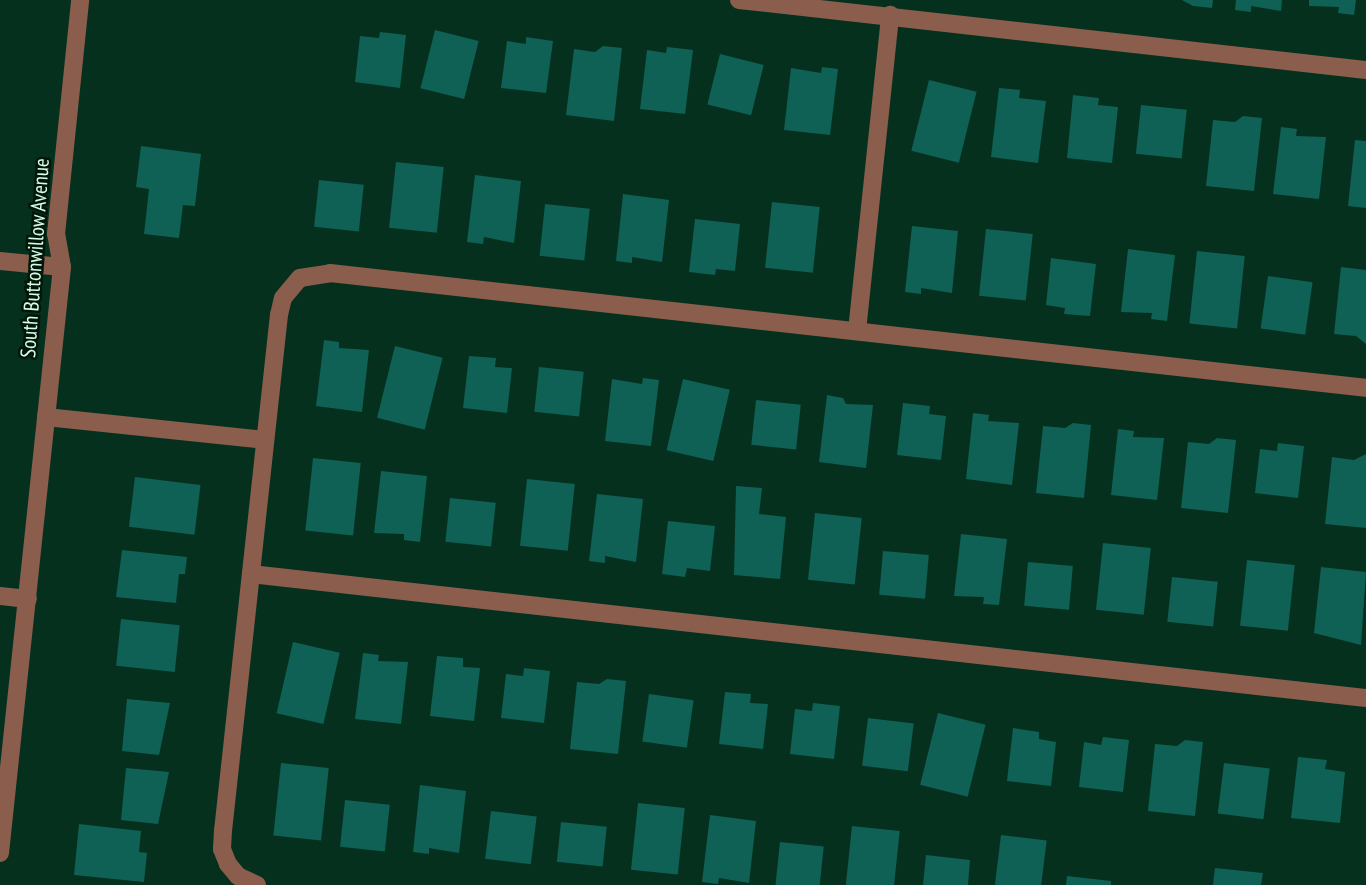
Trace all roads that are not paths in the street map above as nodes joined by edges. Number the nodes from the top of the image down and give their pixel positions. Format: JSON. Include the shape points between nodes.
{"nodes":[{"id":1,"x":80,"y":0,"type":"edge"},
{"id":2,"x":739,"y":0,"type":"edge"},
{"id":3,"x":890,"y":15,"type":"junction"},
{"id":4,"x":1366,"y":71,"type":"edge"},
{"id":5,"x":0,"y":261,"type":"edge"},
{"id":6,"x":62,"y":267,"type":"junction"},
{"id":7,"x":857,"y":331,"type":"junction"},
{"id":8,"x":1366,"y":388,"type":"edge"},
{"id":9,"x":47,"y":417,"type":"junction"},
{"id":10,"x":264,"y":440,"type":"junction"},
{"id":11,"x":251,"y":574,"type":"junction"},
{"id":12,"x":0,"y":596,"type":"edge"},
{"id":13,"x":28,"y":599,"type":"junction"},
{"id":14,"x":1366,"y":698,"type":"edge"},
{"id":15,"x":0,"y":853,"type":"edge"},
{"id":16,"x":257,"y":885,"type":"edge"}],
"edges":[{"from":1,"to":6,"type":"street","name":"South Buttonwillow Avenue","via":[[56,234]]},
{"from":2,"to":3,"type":"street"},
{"from":3,"to":4,"type":"street"},
{"from":3,"to":7,"type":"street"},
{"from":5,"to":6,"type":"street"},
{"from":6,"to":9,"type":"street","name":"South Buttonwillow Avenue"},
{"from":7,"to":8,"type":"street"},
{"from":7,"to":10,"type":"street","via":[[313,273],[300,278],[283,298]]},
{"from":9,"to":10,"type":"street"},
{"from":9,"to":13,"type":"street","name":"South Buttonwillow Avenue"},
{"from":10,"to":11,"type":"street"},
{"from":11,"to":14,"type":"street"},
{"from":11,"to":16,"type":"street","via":[[222,849],[238,876]]},
{"from":12,"to":13,"type":"street"},
{"from":13,"to":15,"type":"street","name":"South Buttonwillow Avenue"}]}
